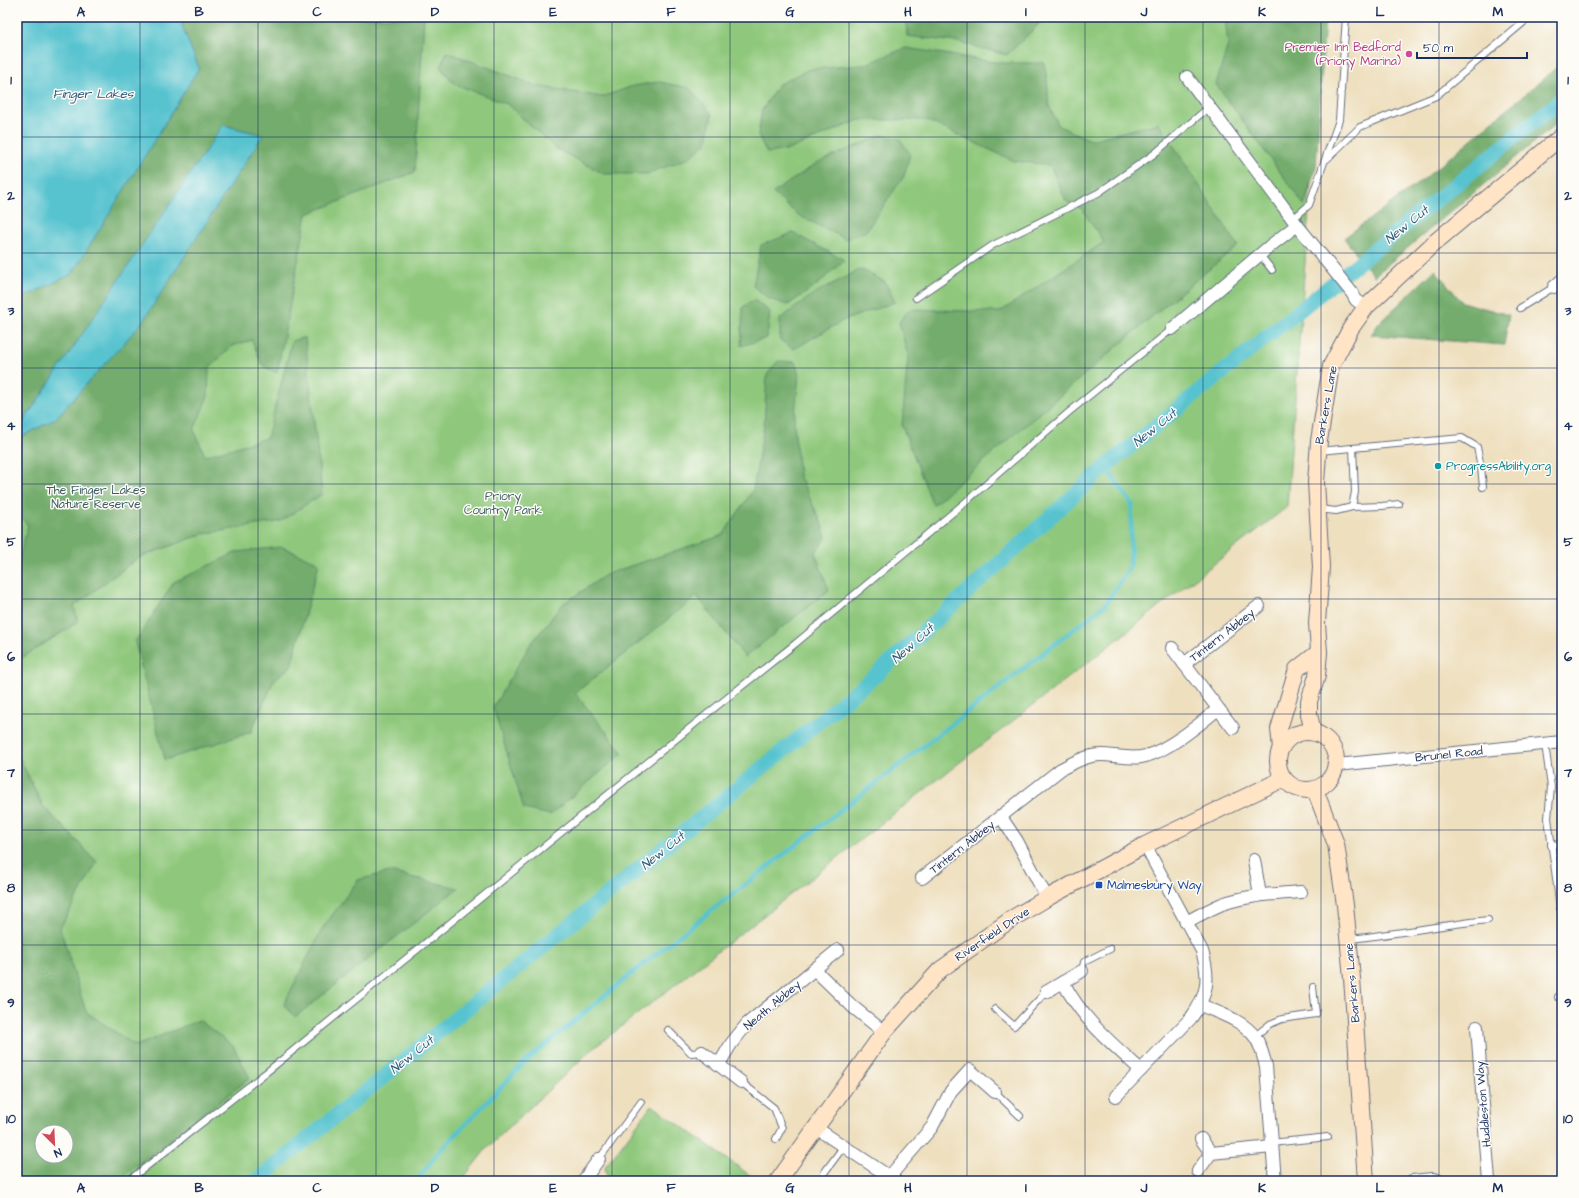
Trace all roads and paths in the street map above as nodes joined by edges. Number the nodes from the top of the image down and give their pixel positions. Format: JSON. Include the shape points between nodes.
{"nodes":[{"id":1,"x":1346,"y":17,"type":"edge"},
{"id":2,"x":1530,"y":17,"type":"edge"},
{"id":3,"x":1187,"y":77,"type":"dead end"},
{"id":4,"x":1209,"y":108,"type":"junction"},
{"id":5,"x":1562,"y":136,"type":"edge"},
{"id":6,"x":1327,"y":159,"type":"junction"},
{"id":7,"x":1295,"y":222,"type":"junction"},
{"id":8,"x":1260,"y":255,"type":"junction"},
{"id":9,"x":1272,"y":270,"type":"dead end"},
{"id":10,"x":1558,"y":284,"type":"edge"},
{"id":11,"x":916,"y":298,"type":"dead end"},
{"id":12,"x":1366,"y":307,"type":"junction"},
{"id":13,"x":1520,"y":308,"type":"dead end"},
{"id":14,"x":1172,"y":329,"type":"joint"},
{"id":15,"x":1353,"y":448,"type":"junction"},
{"id":16,"x":1319,"y":451,"type":"junction"},
{"id":17,"x":1483,"y":487,"type":"dead end"},
{"id":18,"x":1399,"y":504,"type":"dead end"},
{"id":19,"x":1352,"y":507,"type":"junction"},
{"id":20,"x":1318,"y":509,"type":"junction"},
{"id":21,"x":1260,"y":606,"type":"dead end"},
{"id":22,"x":1172,"y":648,"type":"dead end"},
{"id":23,"x":1319,"y":652,"type":"junction"},
{"id":24,"x":1184,"y":664,"type":"junction"},
{"id":25,"x":1218,"y":709,"type":"junction"},
{"id":26,"x":1233,"y":728,"type":"dead end"},
{"id":27,"x":1313,"y":732,"type":"junction"},
{"id":28,"x":1562,"y":742,"type":"edge"},
{"id":29,"x":1545,"y":744,"type":"junction"},
{"id":30,"x":1281,"y":748,"type":"junction"},
{"id":31,"x":1336,"y":765,"type":"junction"},
{"id":32,"x":1283,"y":778,"type":"junction"},
{"id":33,"x":1315,"y":790,"type":"junction"},
{"id":34,"x":1001,"y":816,"type":"junction"},
{"id":35,"x":1562,"y":844,"type":"edge"},
{"id":36,"x":1145,"y":845,"type":"junction"},
{"id":37,"x":1551,"y":845,"type":"junction"},
{"id":38,"x":1254,"y":860,"type":"dead end"},
{"id":39,"x":922,"y":878,"type":"dead end"},
{"id":40,"x":1301,"y":892,"type":"dead end"},
{"id":41,"x":1260,"y":895,"type":"junction"},
{"id":42,"x":1047,"y":898,"type":"junction"},
{"id":43,"x":1560,"y":908,"type":"dead end"},
{"id":44,"x":1488,"y":920,"type":"dead end"},
{"id":45,"x":1186,"y":922,"type":"junction"},
{"id":46,"x":1348,"y":939,"type":"junction"},
{"id":47,"x":1110,"y":949,"type":"dead end"},
{"id":48,"x":838,"y":950,"type":"dead end"},
{"id":49,"x":815,"y":970,"type":"junction"},
{"id":50,"x":1082,"y":971,"type":"joint"},
{"id":51,"x":1063,"y":982,"type":"junction"},
{"id":52,"x":1312,"y":987,"type":"dead end"},
{"id":53,"x":1046,"y":992,"type":"joint"},
{"id":54,"x":1201,"y":1004,"type":"junction"},
{"id":55,"x":995,"y":1009,"type":"dead end"},
{"id":56,"x":1476,"y":1027,"type":"dead end"},
{"id":57,"x":668,"y":1030,"type":"dead end"},
{"id":58,"x":884,"y":1032,"type":"junction"},
{"id":59,"x":1255,"y":1036,"type":"junction"},
{"id":60,"x":702,"y":1052,"type":"joint"},
{"id":61,"x":719,"y":1064,"type":"junction"},
{"id":62,"x":1141,"y":1070,"type":"junction"},
{"id":63,"x":741,"y":1082,"type":"joint"},
{"id":64,"x":995,"y":1092,"type":"joint"},
{"id":65,"x":1116,"y":1096,"type":"dead end"},
{"id":66,"x":641,"y":1102,"type":"dead end"},
{"id":67,"x":1020,"y":1116,"type":"dead end"},
{"id":68,"x":816,"y":1128,"type":"junction"},
{"id":69,"x":1328,"y":1137,"type":"dead end"},
{"id":70,"x":776,"y":1139,"type":"dead end"},
{"id":71,"x":1201,"y":1139,"type":"dead end"},
{"id":72,"x":1271,"y":1145,"type":"junction"},
{"id":73,"x":844,"y":1146,"type":"junction"},
{"id":74,"x":1211,"y":1153,"type":"junction"},
{"id":75,"x":599,"y":1159,"type":"joint"},
{"id":76,"x":1198,"y":1172,"type":"dead end"},
{"id":77,"x":824,"y":1173,"type":"dead end"},
{"id":78,"x":590,"y":1179,"type":"edge"},
{"id":79,"x":893,"y":1179,"type":"edge"},
{"id":80,"x":128,"y":1181,"type":"edge"},
{"id":81,"x":778,"y":1181,"type":"edge"},
{"id":82,"x":1275,"y":1181,"type":"edge"},
{"id":83,"x":1366,"y":1181,"type":"edge"},
{"id":84,"x":1412,"y":1181,"type":"edge"},
{"id":85,"x":1439,"y":1181,"type":"edge"},
{"id":86,"x":1489,"y":1181,"type":"edge"}],
"edges":[{"from":1,"to":6,"type":"lane","via":[[1339,120]]},
{"from":2,"to":6,"type":"lane","via":[[1436,96],[1360,127]]},
{"from":3,"to":4,"type":"street"},
{"from":4,"to":7,"type":"street"},
{"from":4,"to":11,"type":"lane","via":[[1154,154],[1098,193],[993,245]]},
{"from":5,"to":12,"type":"street","name":"Barkers Lane","via":[[1434,243]]},
{"from":6,"to":7,"type":"lane","via":[[1309,205]]},
{"from":7,"to":8,"type":"street"},
{"from":7,"to":12,"type":"street","via":[[1356,300]]},
{"from":8,"to":9,"type":"lane"},
{"from":8,"to":14,"type":"street"},
{"from":10,"to":13,"type":"lane"},
{"from":12,"to":16,"type":"street","name":"Barkers Lane","via":[[1351,328],[1331,366]]},
{"from":14,"to":80,"type":"lane","via":[[1069,412],[795,644],[268,1071]]},
{"from":15,"to":16,"type":"lane"},
{"from":15,"to":17,"type":"lane","via":[[1462,438],[1477,447]]},
{"from":15,"to":19,"type":"lane","via":[[1355,492]]},
{"from":16,"to":20,"type":"street","name":"Barkers Lane","via":[[1316,482]]},
{"from":18,"to":19,"type":"lane"},
{"from":19,"to":20,"type":"lane","via":[[1336,511]]},
{"from":20,"to":23,"type":"street","name":"Barkers Lane","via":[[1321,567],[1317,623]]},
{"from":21,"to":24,"type":"street","name":"Tintern Abbey"},
{"from":22,"to":24,"type":"street","name":"Tintern Abbey"},
{"from":23,"to":27,"type":"street","name":"Barkers Lane","via":[[1309,714]]},
{"from":23,"to":30,"type":"street","via":[[1297,669],[1279,729]]},
{"from":24,"to":25,"type":"street","name":"Tintern Abbey"},
{"from":25,"to":26,"type":"street","name":"Tintern Abbey"},
{"from":25,"to":34,"type":"street","name":"Tintern Abbey","via":[[1189,732],[1157,752],[1141,757],[1099,755],[1081,759],[1061,769]]},
{"from":27,"to":30,"type":"street","via":[[1295,734]]},
{"from":27,"to":31,"type":"street","via":[[1324,737],[1333,747]]},
{"from":28,"to":29,"type":"street","name":"Brunel Road"},
{"from":29,"to":31,"type":"street","name":"Brunel Road"},
{"from":29,"to":37,"type":"lane","via":[[1551,787],[1548,818]]},
{"from":30,"to":32,"type":"street","via":[[1278,768]]},
{"from":31,"to":33,"type":"street","via":[[1331,778],[1322,788]]},
{"from":32,"to":33,"type":"street","via":[[1300,790]]},
{"from":32,"to":36,"type":"street","name":"Riverfield Drive"},
{"from":33,"to":46,"type":"street","name":"Barkers Lane","via":[[1336,844]]},
{"from":34,"to":39,"type":"street","name":"Tintern Abbey"},
{"from":34,"to":42,"type":"street","name":"Tintern Abbey"},
{"from":35,"to":37,"type":"lane"},
{"from":36,"to":42,"type":"street","name":"Riverfield Drive"},
{"from":36,"to":45,"type":"street"},
{"from":37,"to":43,"type":"lane"},
{"from":38,"to":41,"type":"street"},
{"from":40,"to":41,"type":"street"},
{"from":41,"to":45,"type":"street","via":[[1221,905]]},
{"from":42,"to":58,"type":"street","name":"Riverfield Drive","via":[[1013,918],[940,970]]},
{"from":44,"to":46,"type":"lane"},
{"from":45,"to":54,"type":"street","via":[[1202,951],[1206,966],[1206,985]]},
{"from":46,"to":83,"type":"street","name":"Barkers Lane"},
{"from":47,"to":50,"type":"lane","via":[[1084,962]]},
{"from":48,"to":49,"type":"street","name":"Neath Abbey"},
{"from":49,"to":58,"type":"street","via":[[853,1007]]},
{"from":49,"to":61,"type":"street","name":"Neath Abbey","via":[[747,1024]]},
{"from":50,"to":51,"type":"street"},
{"from":51,"to":53,"type":"street"},
{"from":51,"to":62,"type":"street","via":[[1080,1011]]},
{"from":52,"to":59,"type":"lane","via":[[1316,1014],[1282,1019],[1270,1024]]},
{"from":53,"to":55,"type":"lane","via":[[1014,1026]]},
{"from":54,"to":59,"type":"street","via":[[1233,1020]]},
{"from":54,"to":62,"type":"street","via":[[1192,1018]]},
{"from":56,"to":86,"type":"street","name":"Huddleston Way"},
{"from":57,"to":60,"type":"lane","via":[[691,1053]]},
{"from":58,"to":68,"type":"street","name":"Riverfield Drive"},
{"from":59,"to":72,"type":"street","via":[[1266,1066]]},
{"from":60,"to":61,"type":"street"},
{"from":61,"to":63,"type":"street"},
{"from":62,"to":65,"type":"street"},
{"from":63,"to":70,"type":"lane","via":[[774,1108],[782,1128]]},
{"from":64,"to":67,"type":"lane"},
{"from":64,"to":79,"type":"street","via":[[970,1070],[951,1091],[932,1127]]},
{"from":66,"to":75,"type":"lane"},
{"from":68,"to":73,"type":"street"},
{"from":68,"to":81,"type":"street","name":"Riverfield Drive"},
{"from":69,"to":72,"type":"lane"},
{"from":71,"to":74,"type":"street"},
{"from":72,"to":74,"type":"street"},
{"from":72,"to":82,"type":"street"},
{"from":73,"to":77,"type":"lane"},
{"from":73,"to":79,"type":"street"},
{"from":74,"to":76,"type":"street"},
{"from":75,"to":78,"type":"street"},
{"from":84,"to":85,"type":"street"}]}
